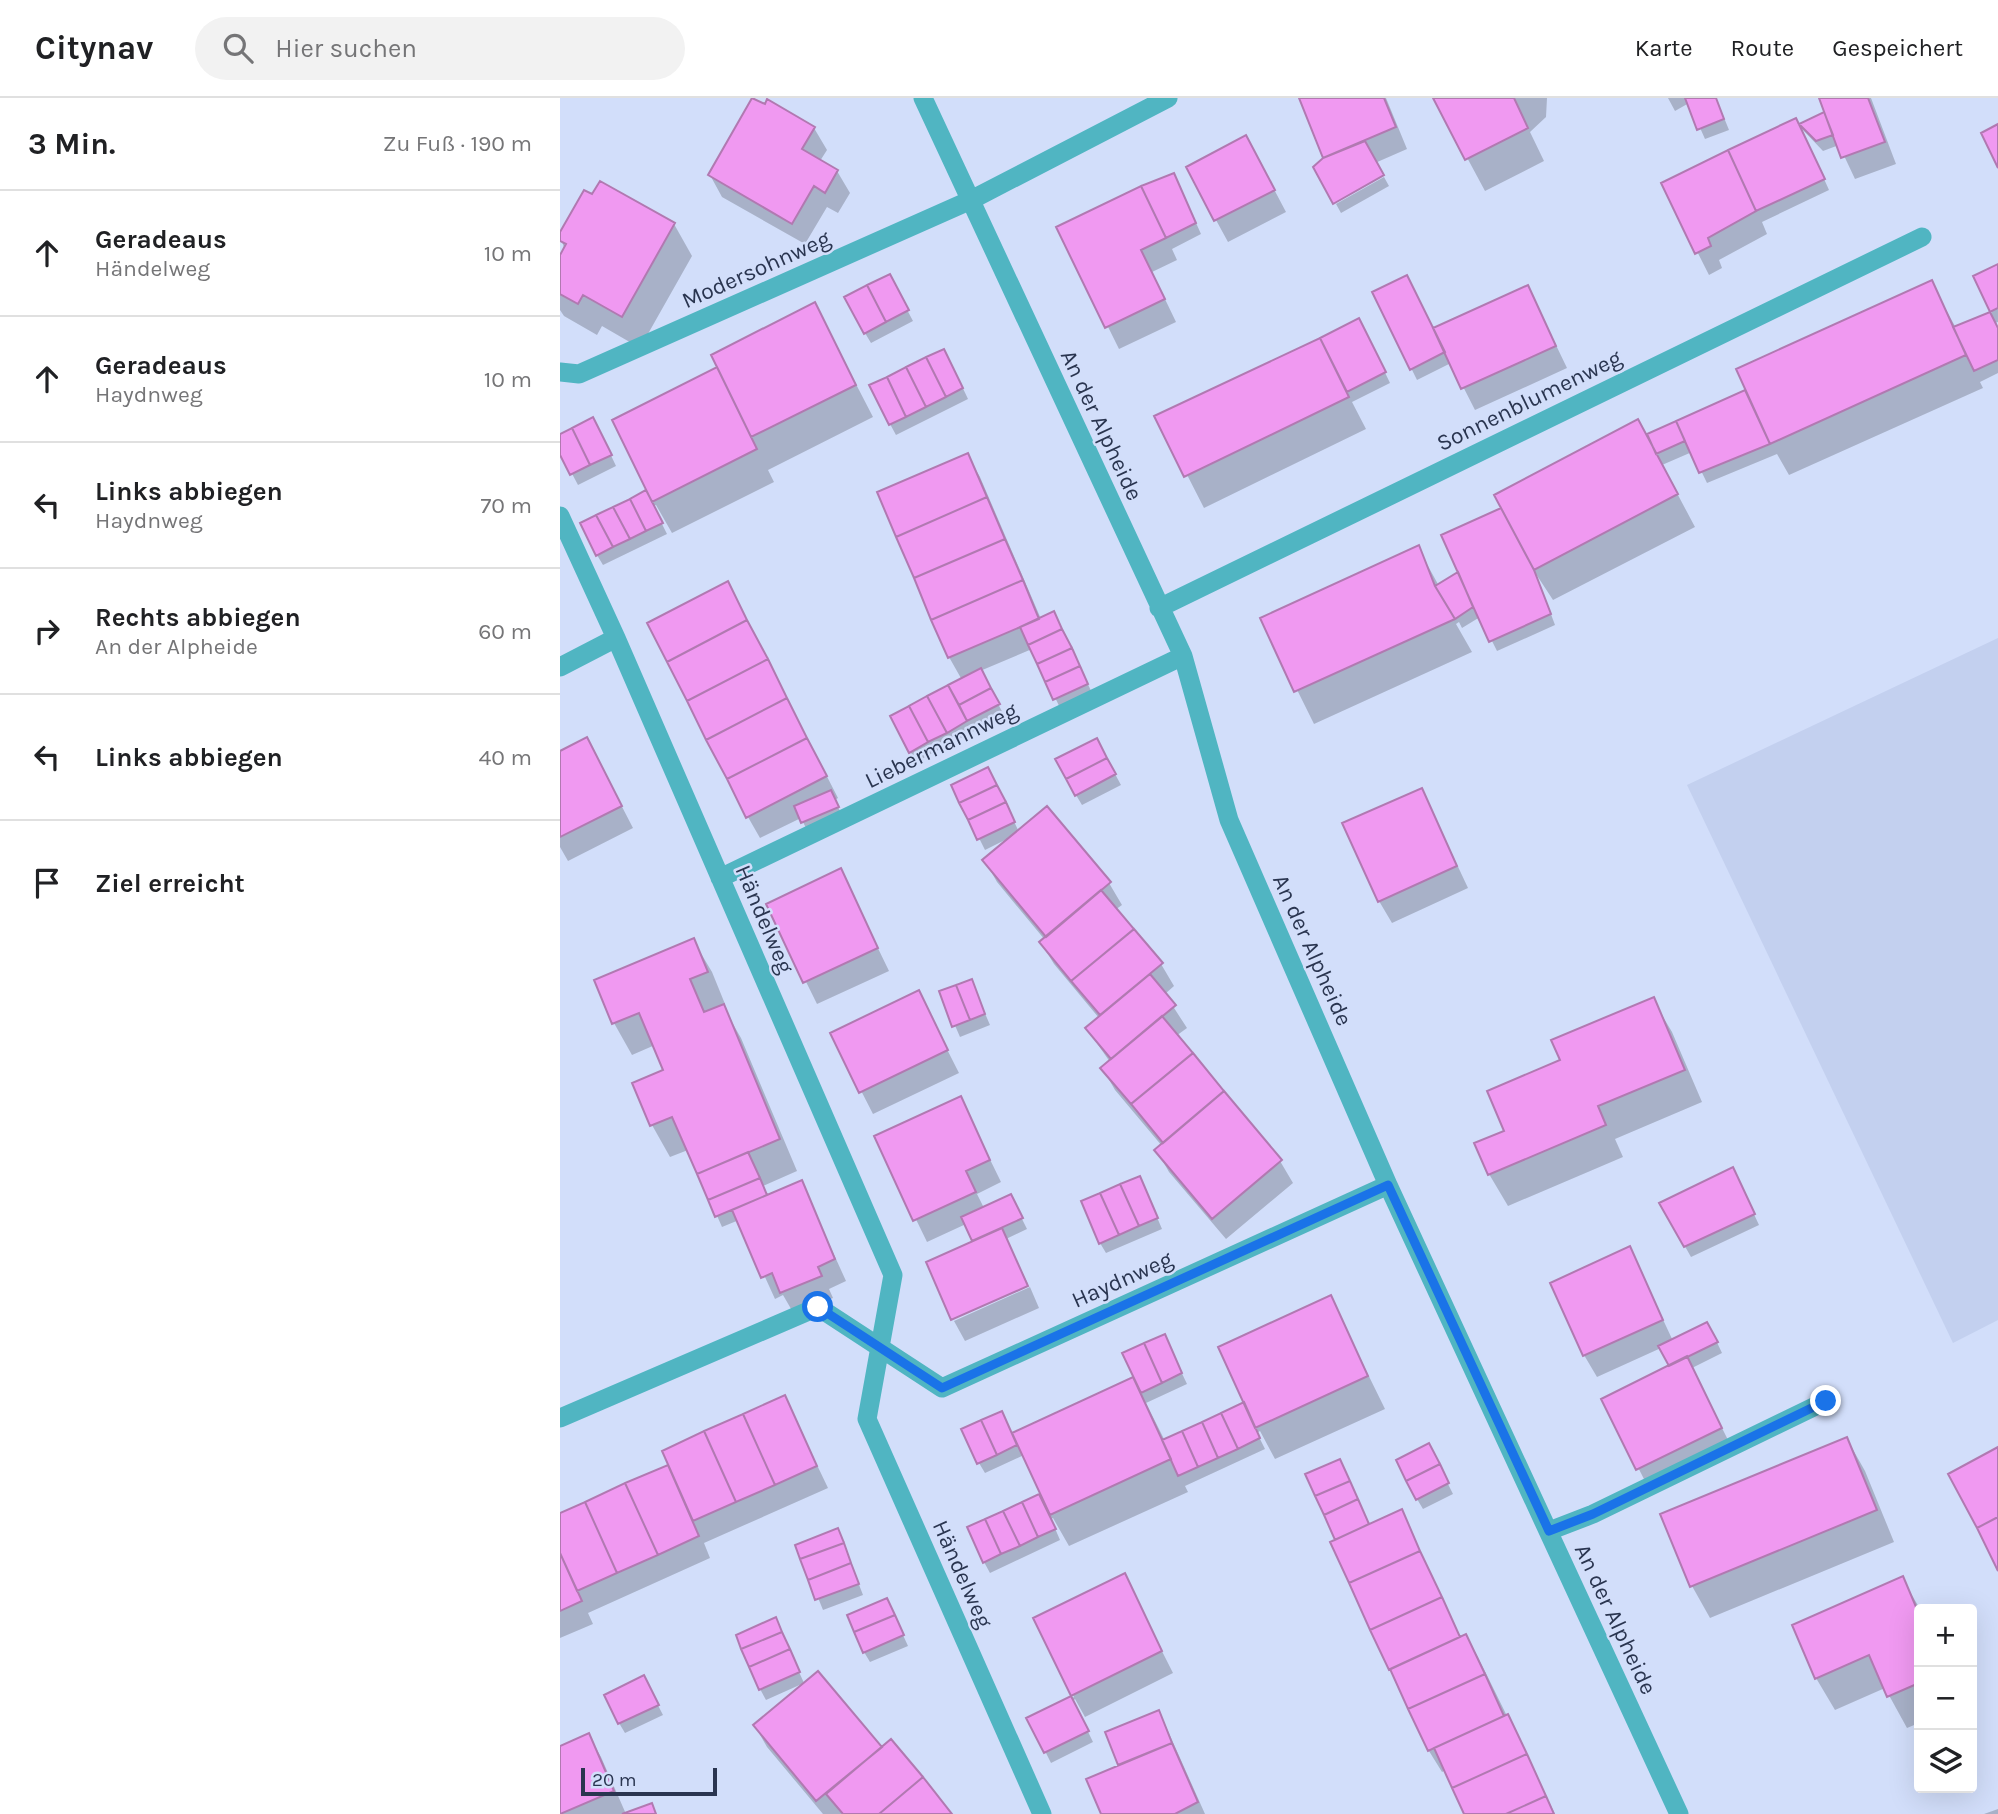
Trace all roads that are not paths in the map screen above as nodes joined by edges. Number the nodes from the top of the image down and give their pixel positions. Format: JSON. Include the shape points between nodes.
{"nodes":[{"id":1,"x":923,"y":98,"type":"edge"},
{"id":2,"x":1168,"y":98,"type":"edge"},
{"id":3,"x":971,"y":200,"type":"junction"},
{"id":4,"x":1922,"y":237,"type":"dead end"},
{"id":5,"x":560,"y":372,"type":"edge"},
{"id":6,"x":560,"y":516,"type":"edge"},
{"id":7,"x":1159,"y":608,"type":"junction"},
{"id":8,"x":616,"y":638,"type":"junction"},
{"id":9,"x":1184,"y":656,"type":"junction"},
{"id":10,"x":560,"y":667,"type":"edge"},
{"id":11,"x":720,"y":877,"type":"junction"},
{"id":12,"x":1388,"y":1185,"type":"junction"},
{"id":13,"x":880,"y":1348,"type":"junction"},
{"id":14,"x":1826,"y":1401,"type":"dead end"},
{"id":15,"x":560,"y":1418,"type":"edge"},
{"id":16,"x":1549,"y":1531,"type":"junction"},
{"id":17,"x":1042,"y":1814,"type":"edge"},
{"id":18,"x":1679,"y":1814,"type":"edge"}],
"edges":[{"from":1,"to":3,"type":"street","name":"An der Alpheide"},
{"from":2,"to":3,"type":"street","name":"Modersohnweg"},
{"from":3,"to":5,"type":"street","name":"Modersohnweg","via":[[579,374]]},
{"from":3,"to":7,"type":"street","name":"An der Alpheide"},
{"from":4,"to":7,"type":"street","name":"Sonnenblumenweg"},
{"from":6,"to":8,"type":"street","name":"Händelweg"},
{"from":7,"to":9,"type":"street","name":"An der Alpheide"},
{"from":8,"to":10,"type":"street"},
{"from":8,"to":11,"type":"street","name":"Händelweg"},
{"from":9,"to":11,"type":"street","name":"Liebermannweg"},
{"from":9,"to":12,"type":"street","name":"An der Alpheide","via":[[1229,820]]},
{"from":11,"to":13,"type":"street","name":"Händelweg","via":[[893,1276]]},
{"from":12,"to":13,"type":"street","name":"Haydnweg","via":[[942,1388]]},
{"from":12,"to":16,"type":"street","name":"An der Alpheide"},
{"from":13,"to":15,"type":"street","via":[[818,1307]]},
{"from":13,"to":17,"type":"street","name":"Händelweg","via":[[867,1419]]},
{"from":14,"to":16,"type":"street"},
{"from":16,"to":18,"type":"street","name":"An der Alpheide"}]}
